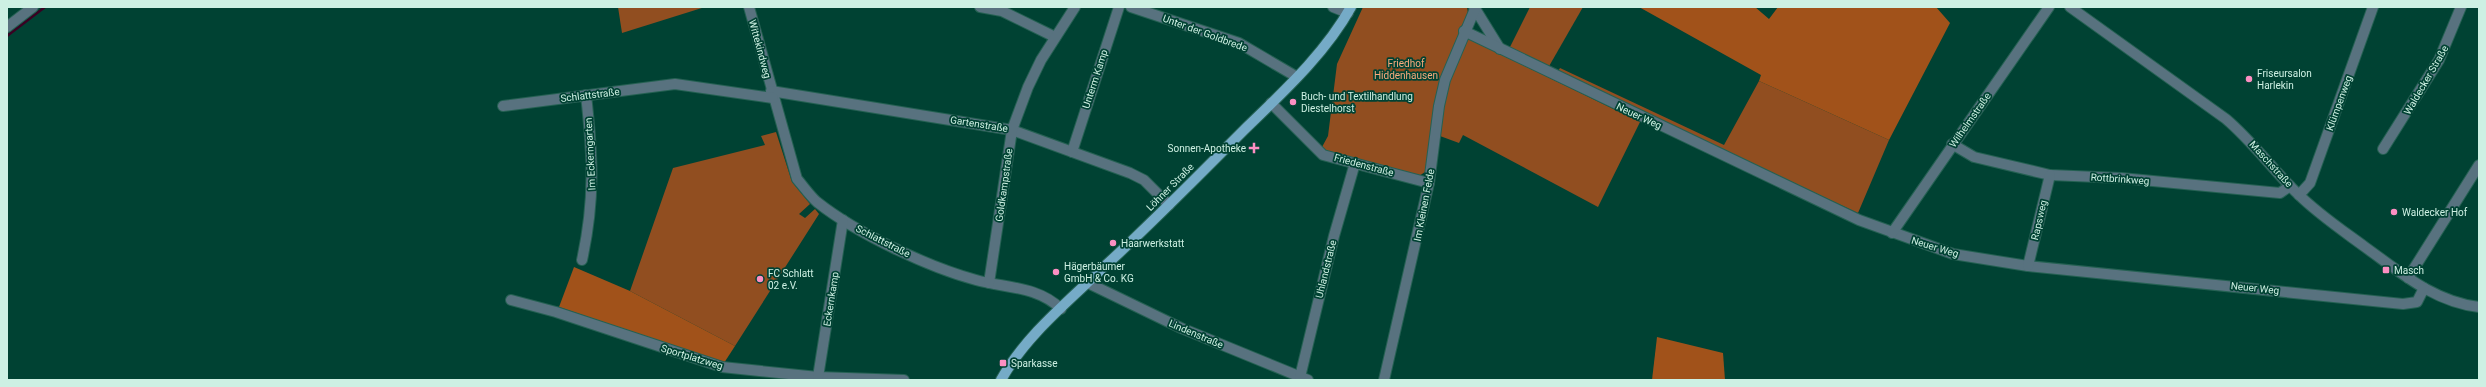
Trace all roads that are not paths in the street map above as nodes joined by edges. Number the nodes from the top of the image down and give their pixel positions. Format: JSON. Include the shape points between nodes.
{"nodes":[{"id":1,"x":33,"y":7,"type":"edge"},
{"id":2,"x":749,"y":7,"type":"edge"},
{"id":3,"x":980,"y":7,"type":"edge"},
{"id":4,"x":1075,"y":7,"type":"edge"},
{"id":5,"x":1119,"y":7,"type":"edge"},
{"id":6,"x":1131,"y":7,"type":"edge"},
{"id":7,"x":1333,"y":7,"type":"edge"},
{"id":8,"x":2049,"y":7,"type":"edge"},
{"id":9,"x":2070,"y":7,"type":"edge"},
{"id":10,"x":2373,"y":7,"type":"edge"},
{"id":11,"x":2461,"y":7,"type":"edge"},
{"id":12,"x":1474,"y":8,"type":"edge"},
{"id":13,"x":1002,"y":9,"type":"edge"},
{"id":14,"x":1349,"y":10,"type":"edge"},
{"id":15,"x":7,"y":27,"type":"edge"},
{"id":16,"x":1464,"y":32,"type":"junction"},
{"id":17,"x":1056,"y":37,"type":"junction"},
{"id":18,"x":1500,"y":49,"type":"junction"},
{"id":19,"x":1297,"y":77,"type":"junction"},
{"id":20,"x":772,"y":94,"type":"junction"},
{"id":21,"x":586,"y":95,"type":"junction"},
{"id":22,"x":1271,"y":103,"type":"junction"},
{"id":23,"x":503,"y":106,"type":"dead end"},
{"id":24,"x":1012,"y":130,"type":"junction"},
{"id":25,"x":1952,"y":144,"type":"junction"},
{"id":26,"x":2383,"y":149,"type":"dead end"},
{"id":27,"x":1072,"y":152,"type":"junction"},
{"id":28,"x":1355,"y":163,"type":"junction"},
{"id":29,"x":2479,"y":165,"type":"edge"},
{"id":30,"x":2050,"y":175,"type":"junction"},
{"id":31,"x":1429,"y":183,"type":"junction"},
{"id":32,"x":2290,"y":186,"type":"junction"},
{"id":33,"x":2300,"y":195,"type":"junction"},
{"id":34,"x":1169,"y":205,"type":"junction"},
{"id":35,"x":843,"y":220,"type":"junction"},
{"id":36,"x":1892,"y":233,"type":"junction"},
{"id":37,"x":582,"y":260,"type":"dead end"},
{"id":38,"x":2028,"y":266,"type":"junction"},
{"id":39,"x":2408,"y":278,"type":"junction"},
{"id":40,"x":989,"y":283,"type":"junction"},
{"id":41,"x":1088,"y":283,"type":"junction"},
{"id":42,"x":2424,"y":288,"type":"junction"},
{"id":43,"x":511,"y":300,"type":"dead end"},
{"id":44,"x":2479,"y":308,"type":"edge"},
{"id":45,"x":1061,"y":309,"type":"junction"},
{"id":46,"x":818,"y":377,"type":"junction"},
{"id":47,"x":1304,"y":378,"type":"edge"},
{"id":48,"x":904,"y":380,"type":"edge"},
{"id":49,"x":1001,"y":380,"type":"edge"},
{"id":50,"x":1384,"y":380,"type":"edge"}],
"edges":[{"from":1,"to":15,"type":"street"},
{"from":2,"to":20,"type":"street","name":"Wittekindweg"},
{"from":3,"to":13,"type":"street"},
{"from":4,"to":17,"type":"street","name":"Goldkampstraße"},
{"from":5,"to":27,"type":"street","name":"Unterm Kamp"},
{"from":6,"to":19,"type":"street","name":"Unter der Goldbrede","via":[[1239,43]]},
{"from":7,"to":14,"type":"street"},
{"from":8,"to":25,"type":"street","name":"Wilhelmstraße"},
{"from":9,"to":32,"type":"street","name":"Maschstraße","via":[[2226,119],[2249,140]]},
{"from":10,"to":33,"type":"street","name":"Klümpenweg","via":[[2310,183]]},
{"from":11,"to":26,"type":"street","name":"Waldecker Straße","via":[[2439,60]]},
{"from":12,"to":16,"type":"street"},
{"from":12,"to":18,"type":"street"},
{"from":13,"to":17,"type":"street"},
{"from":14,"to":19,"type":"main road","name":"Löhner Straße"},
{"from":16,"to":18,"type":"street","name":"Neuer Weg"},
{"from":16,"to":31,"type":"street","name":"Im Kleinen Felde","via":[[1445,80]]},
{"from":17,"to":24,"type":"street","name":"Goldkampstraße","via":[[1028,86]]},
{"from":18,"to":36,"type":"street","name":"Neuer Weg","via":[[1837,210]]},
{"from":19,"to":22,"type":"main road","name":"Löhner Straße"},
{"from":20,"to":21,"type":"street","name":"Schlattstraße","via":[[675,84]]},
{"from":20,"to":24,"type":"street","name":"Gartenstraße"},
{"from":20,"to":35,"type":"street","name":"Schlattstraße","via":[[797,179],[816,202]]},
{"from":21,"to":23,"type":"street","name":"Schlattstraße"},
{"from":21,"to":37,"type":"street","name":"Im Eckerngarten","via":[[592,141],[593,187]]},
{"from":22,"to":28,"type":"street","name":"Friedenstraße","via":[[1323,155]]},
{"from":22,"to":34,"type":"main road","name":"Löhner Straße"},
{"from":24,"to":27,"type":"street","name":"Gartenstraße"},
{"from":24,"to":40,"type":"street","name":"Goldkampstraße"},
{"from":25,"to":30,"type":"street","name":"Rottbrinkweg","via":[[1974,157]]},
{"from":25,"to":36,"type":"street","name":"Wilhelmstraße"},
{"from":27,"to":34,"type":"street","name":"Gartenstraße","via":[[1144,180]]},
{"from":28,"to":31,"type":"street","name":"Friedenstraße"},
{"from":28,"to":47,"type":"street","name":"Uhlandstraße","via":[[1334,236]]},
{"from":29,"to":39,"type":"street"},
{"from":30,"to":32,"type":"street","name":"Rottbrinkweg","via":[[2121,178],[2280,193]]},
{"from":30,"to":38,"type":"street","name":"Rapsweg"},
{"from":31,"to":50,"type":"street","name":"Im Kleinen Felde"},
{"from":32,"to":33,"type":"street","name":"Maschstraße"},
{"from":33,"to":39,"type":"street","name":"Maschstraße","via":[[2337,226]]},
{"from":34,"to":41,"type":"main road","name":"Löhner Straße"},
{"from":35,"to":40,"type":"street","name":"Schlattstraße","via":[[927,263]]},
{"from":35,"to":46,"type":"street","name":"Eckernkamp"},
{"from":36,"to":38,"type":"street","name":"Neuer Weg","via":[[1953,254]]},
{"from":38,"to":42,"type":"street","name":"Neuer Weg","via":[[2403,304],[2417,302]]},
{"from":39,"to":42,"type":"street","name":"Maschstraße"},
{"from":40,"to":45,"type":"street","name":"Schlattstraße","via":[[1029,290],[1052,300]]},
{"from":41,"to":45,"type":"main road","name":"Löhner Straße"},
{"from":41,"to":47,"type":"street","name":"Lindenstraße","via":[[1181,328]]},
{"from":42,"to":44,"type":"street","name":"Maschstraße","via":[[2450,300]]},
{"from":43,"to":46,"type":"street","name":"Sportplatzweg","via":[[556,312],[722,367]]},
{"from":45,"to":49,"type":"main road","name":"Löhner Straße","via":[[1022,350]]},
{"from":46,"to":48,"type":"street","name":"Sportplatzweg"}]}
